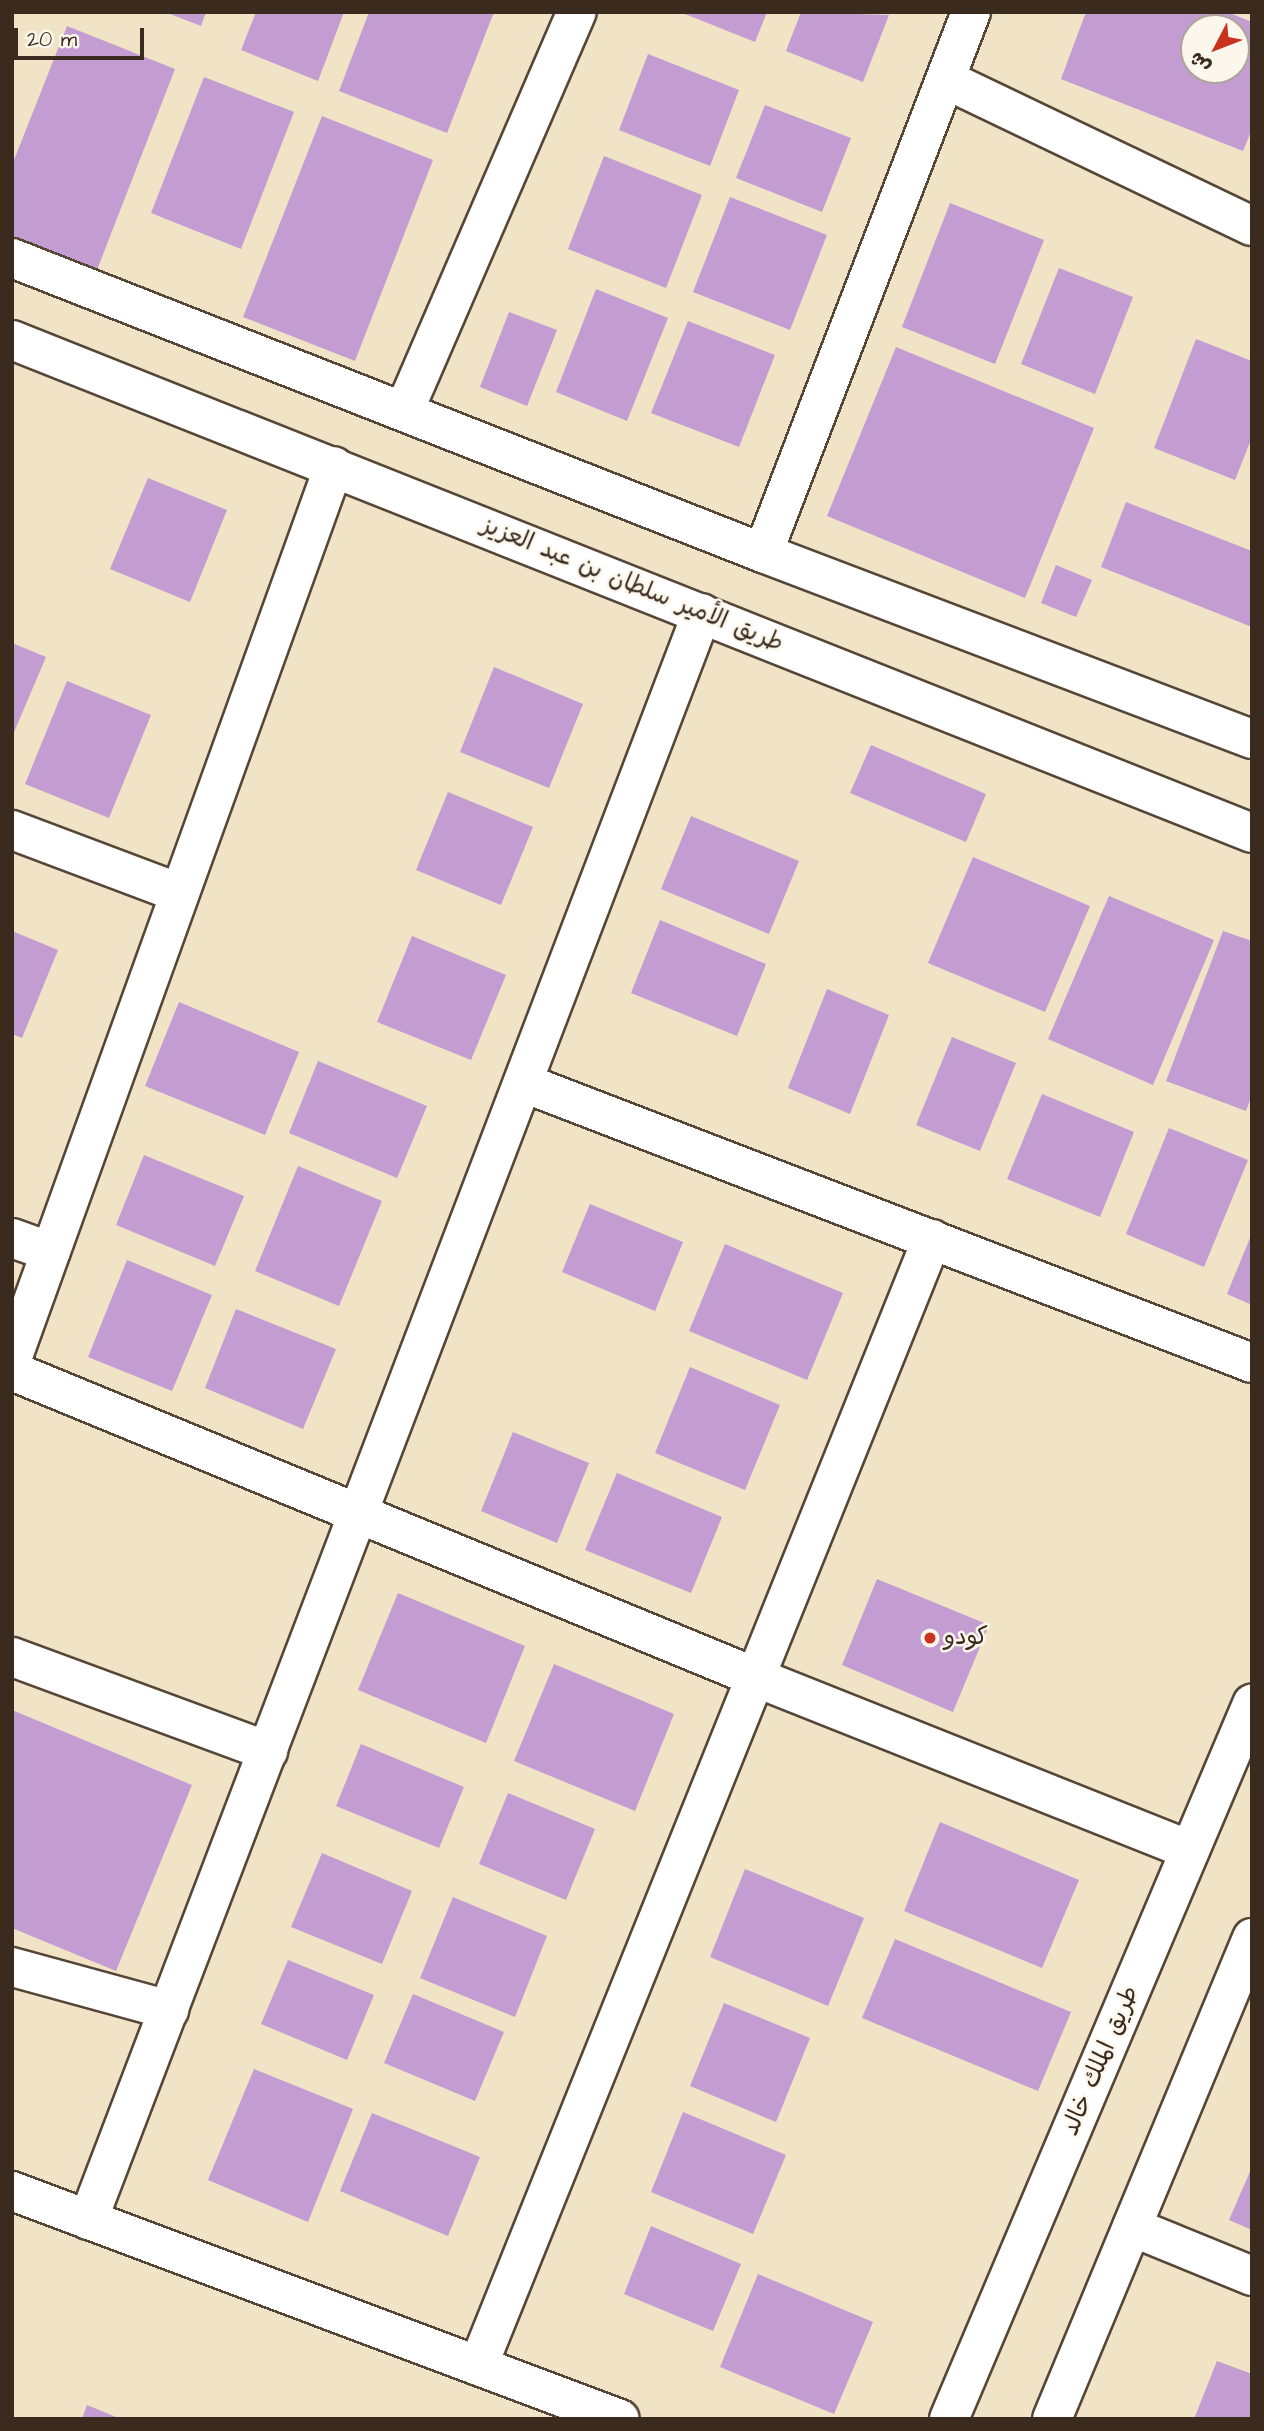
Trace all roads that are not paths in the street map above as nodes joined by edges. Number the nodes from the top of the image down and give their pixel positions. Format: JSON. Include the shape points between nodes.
{"nodes":[{"id":1,"x":577,"y":12,"type":"edge"},
{"id":2,"x":971,"y":12,"type":"edge"},
{"id":3,"x":947,"y":80,"type":"junction"},
{"id":4,"x":1252,"y":226,"type":"edge"},
{"id":5,"x":12,"y":258,"type":"edge"},
{"id":6,"x":12,"y":340,"type":"edge"},
{"id":7,"x":404,"y":411,"type":"junction"},
{"id":8,"x":334,"y":466,"type":"junction"},
{"id":9,"x":763,"y":553,"type":"junction"},
{"id":10,"x":702,"y":613,"type":"junction"},
{"id":11,"x":1252,"y":739,"type":"edge"},
{"id":12,"x":12,"y":830,"type":"edge"},
{"id":13,"x":1252,"y":832,"type":"edge"},
{"id":14,"x":180,"y":893,"type":"junction"},
{"id":15,"x":524,"y":1083,"type":"junction"},
{"id":16,"x":12,"y":1238,"type":"edge"},
{"id":17,"x":932,"y":1239,"type":"junction"},
{"id":18,"x":51,"y":1252,"type":"junction"},
{"id":19,"x":12,"y":1359,"type":"edge"},
{"id":20,"x":1252,"y":1363,"type":"edge"},
{"id":21,"x":12,"y":1371,"type":"edge"},
{"id":22,"x":360,"y":1511,"type":"junction"},
{"id":23,"x":12,"y":1657,"type":"edge"},
{"id":24,"x":755,"y":1677,"type":"junction"},
{"id":25,"x":1252,"y":1704,"type":"edge"},
{"id":26,"x":268,"y":1751,"type":"junction"},
{"id":27,"x":1190,"y":1850,"type":"junction"},
{"id":28,"x":1252,"y":1938,"type":"edge"},
{"id":29,"x":12,"y":1967,"type":"edge"},
{"id":30,"x":169,"y":2010,"type":"junction"},
{"id":31,"x":12,"y":2191,"type":"edge"},
{"id":32,"x":88,"y":2220,"type":"junction"},
{"id":33,"x":1132,"y":2227,"type":"junction"},
{"id":34,"x":1252,"y":2276,"type":"edge"},
{"id":35,"x":478,"y":2366,"type":"junction"},
{"id":36,"x":620,"y":2419,"type":"edge"},
{"id":37,"x":949,"y":2419,"type":"edge"},
{"id":38,"x":1052,"y":2419,"type":"edge"}],
"edges":[{"from":1,"to":7,"type":"street"},
{"from":2,"to":3,"type":"street"},
{"from":3,"to":4,"type":"street"},
{"from":3,"to":9,"type":"street"},
{"from":5,"to":7,"type":"street"},
{"from":6,"to":8,"type":"street","name":"طريق الأمير سلطان بن عبد العزيز"},
{"from":7,"to":9,"type":"street"},
{"from":8,"to":10,"type":"street","name":"طريق الأمير سلطان بن عبد العزيز"},
{"from":8,"to":14,"type":"street"},
{"from":9,"to":11,"type":"street"},
{"from":10,"to":13,"type":"street","name":"طريق الأمير سلطان بن عبد العزيز"},
{"from":10,"to":15,"type":"street"},
{"from":12,"to":14,"type":"street"},
{"from":14,"to":18,"type":"street"},
{"from":15,"to":17,"type":"street"},
{"from":15,"to":22,"type":"street"},
{"from":16,"to":18,"type":"street"},
{"from":17,"to":20,"type":"street"},
{"from":17,"to":24,"type":"street"},
{"from":18,"to":19,"type":"street"},
{"from":21,"to":22,"type":"street"},
{"from":22,"to":24,"type":"street"},
{"from":22,"to":26,"type":"street"},
{"from":23,"to":26,"type":"street"},
{"from":24,"to":27,"type":"street"},
{"from":24,"to":35,"type":"street"},
{"from":25,"to":27,"type":"street","name":"طريق الملك خالد"},
{"from":26,"to":30,"type":"street"},
{"from":27,"to":37,"type":"street","name":"طريق الملك خالد"},
{"from":28,"to":33,"type":"street"},
{"from":29,"to":30,"type":"street"},
{"from":30,"to":32,"type":"street"},
{"from":31,"to":32,"type":"street"},
{"from":32,"to":35,"type":"street"},
{"from":33,"to":34,"type":"street"},
{"from":33,"to":38,"type":"street"},
{"from":35,"to":36,"type":"street"}]}
